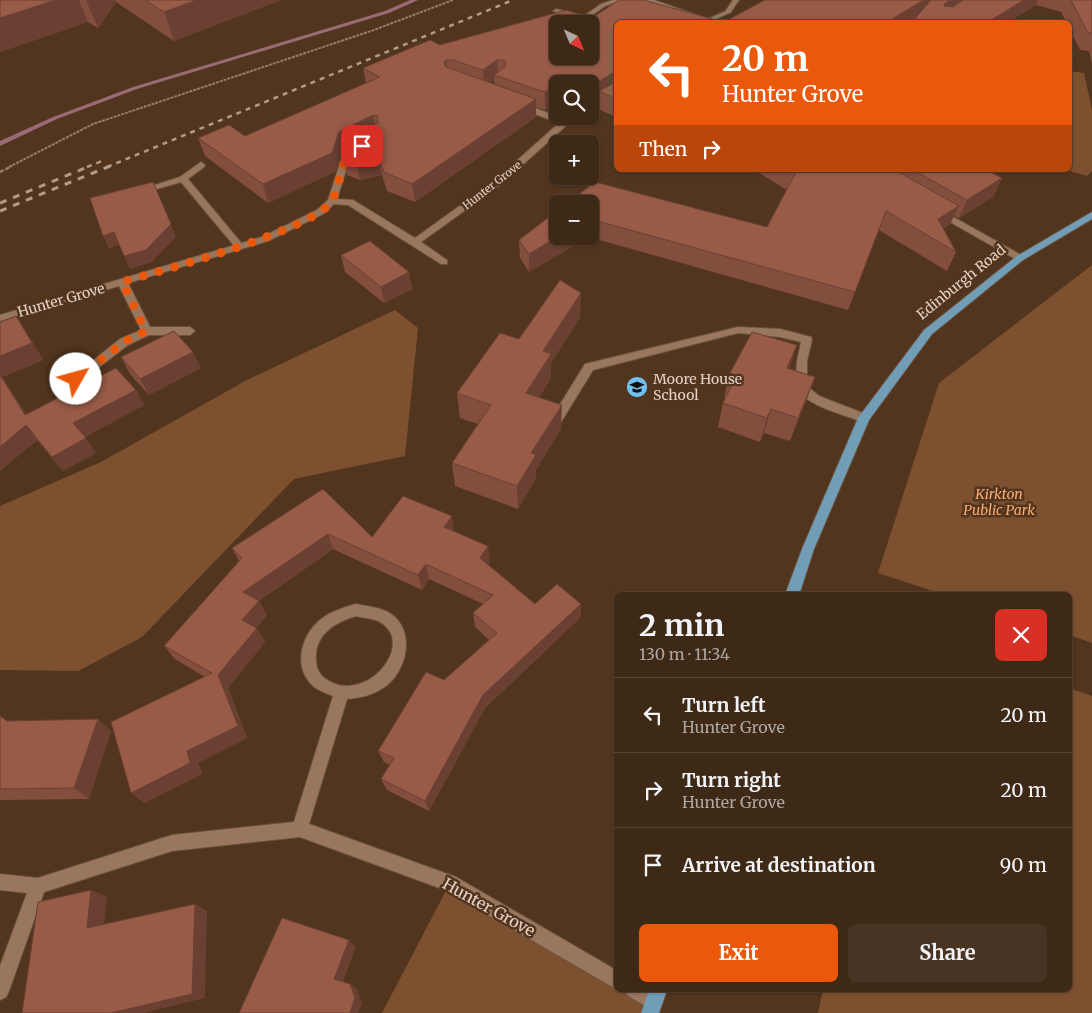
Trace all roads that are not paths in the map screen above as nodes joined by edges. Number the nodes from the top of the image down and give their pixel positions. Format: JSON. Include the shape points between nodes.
{"nodes":[{"id":1,"x":620,"y":0,"type":"edge"},
{"id":2,"x":647,"y":0,"type":"edge"},
{"id":3,"x":736,"y":0,"type":"edge"},
{"id":4,"x":556,"y":11,"type":"edge"},
{"id":5,"x":703,"y":20,"type":"edge"},
{"id":6,"x":708,"y":20,"type":"edge"},
{"id":7,"x":614,"y":95,"type":"edge"},
{"id":8,"x":512,"y":103,"type":"edge"},
{"id":9,"x":599,"y":104,"type":"edge"},
{"id":10,"x":549,"y":116,"type":"edge"},
{"id":11,"x":562,"y":125,"type":"edge"},
{"id":12,"x":362,"y":146,"type":"edge"},
{"id":13,"x":201,"y":166,"type":"dead end"},
{"id":14,"x":183,"y":179,"type":"junction"},
{"id":15,"x":134,"y":192,"type":"edge"},
{"id":16,"x":332,"y":202,"type":"junction"},
{"id":17,"x":933,"y":209,"type":"edge"},
{"id":18,"x":1092,"y":216,"type":"edge"},
{"id":19,"x":415,"y":242,"type":"junction"},
{"id":20,"x":239,"y":246,"type":"junction"},
{"id":21,"x":1020,"y":258,"type":"junction"},
{"id":22,"x":444,"y":262,"type":"dead end"},
{"id":23,"x":122,"y":282,"type":"junction"},
{"id":24,"x":0,"y":318,"type":"edge"},
{"id":25,"x":146,"y":331,"type":"junction"},
{"id":26,"x":190,"y":331,"type":"dead end"},
{"id":27,"x":76,"y":379,"type":"dead end"},
{"id":28,"x":864,"y":418,"type":"junction"},
{"id":29,"x":557,"y":419,"type":"edge"},
{"id":30,"x":793,"y":592,"type":"edge"},
{"id":31,"x":341,"y":693,"type":"junction"},
{"id":32,"x":300,"y":829,"type":"junction"},
{"id":33,"x":0,"y":882,"type":"edge"},
{"id":34,"x":38,"y":886,"type":"junction"},
{"id":35,"x":614,"y":979,"type":"edge"},
{"id":36,"x":0,"y":991,"type":"edge"},
{"id":37,"x":637,"y":992,"type":"edge"},
{"id":38,"x":654,"y":1002,"type":"edge"}],
"edges":[{"from":1,"to":4,"type":"street","via":[[603,5],[585,18]]},
{"from":2,"to":5,"type":"street"},
{"from":3,"to":6,"type":"street","via":[[728,12]]},
{"from":7,"to":9,"type":"street"},
{"from":8,"to":10,"type":"street"},
{"from":11,"to":19,"type":"street","name":"Hunter Grove","via":[[496,184]]},
{"from":12,"to":16,"type":"street","via":[[347,154]]},
{"from":13,"to":14,"type":"street"},
{"from":14,"to":15,"type":"street"},
{"from":14,"to":20,"type":"street"},
{"from":16,"to":19,"type":"street","via":[[350,202]]},
{"from":16,"to":20,"type":"street","name":"Hunter Grove","via":[[320,212],[265,238]]},
{"from":17,"to":21,"type":"street"},
{"from":18,"to":21,"type":"main road","name":"Edinburgh Road"},
{"from":19,"to":22,"type":"street"},
{"from":20,"to":23,"type":"street","name":"Hunter Grove"},
{"from":21,"to":28,"type":"main road","name":"Edinburgh Road","via":[[928,332]]},
{"from":23,"to":24,"type":"street","name":"Hunter Grove"},
{"from":23,"to":25,"type":"street","name":"Hunter Grove"},
{"from":25,"to":26,"type":"street"},
{"from":25,"to":27,"type":"street","via":[[124,342]]},
{"from":28,"to":29,"type":"street","via":[[815,399],[800,387],[807,340],[780,333],[738,330],[589,367]]},
{"from":28,"to":30,"type":"main road","name":"Edinburgh Road"},
{"from":31,"to":31,"type":"street","via":[[316,681],[307,657],[313,637],[340,613],[356,610],[384,616],[394,625],[399,637],[396,665],[373,687]]},
{"from":31,"to":32,"type":"street"},
{"from":32,"to":34,"type":"street","name":"Hunter Grove","via":[[172,843]]},
{"from":32,"to":35,"type":"street","name":"Hunter Grove","via":[[450,883]]},
{"from":33,"to":34,"type":"street","name":"Hunter Grove"},
{"from":34,"to":36,"type":"street"},
{"from":37,"to":38,"type":"street"}]}
